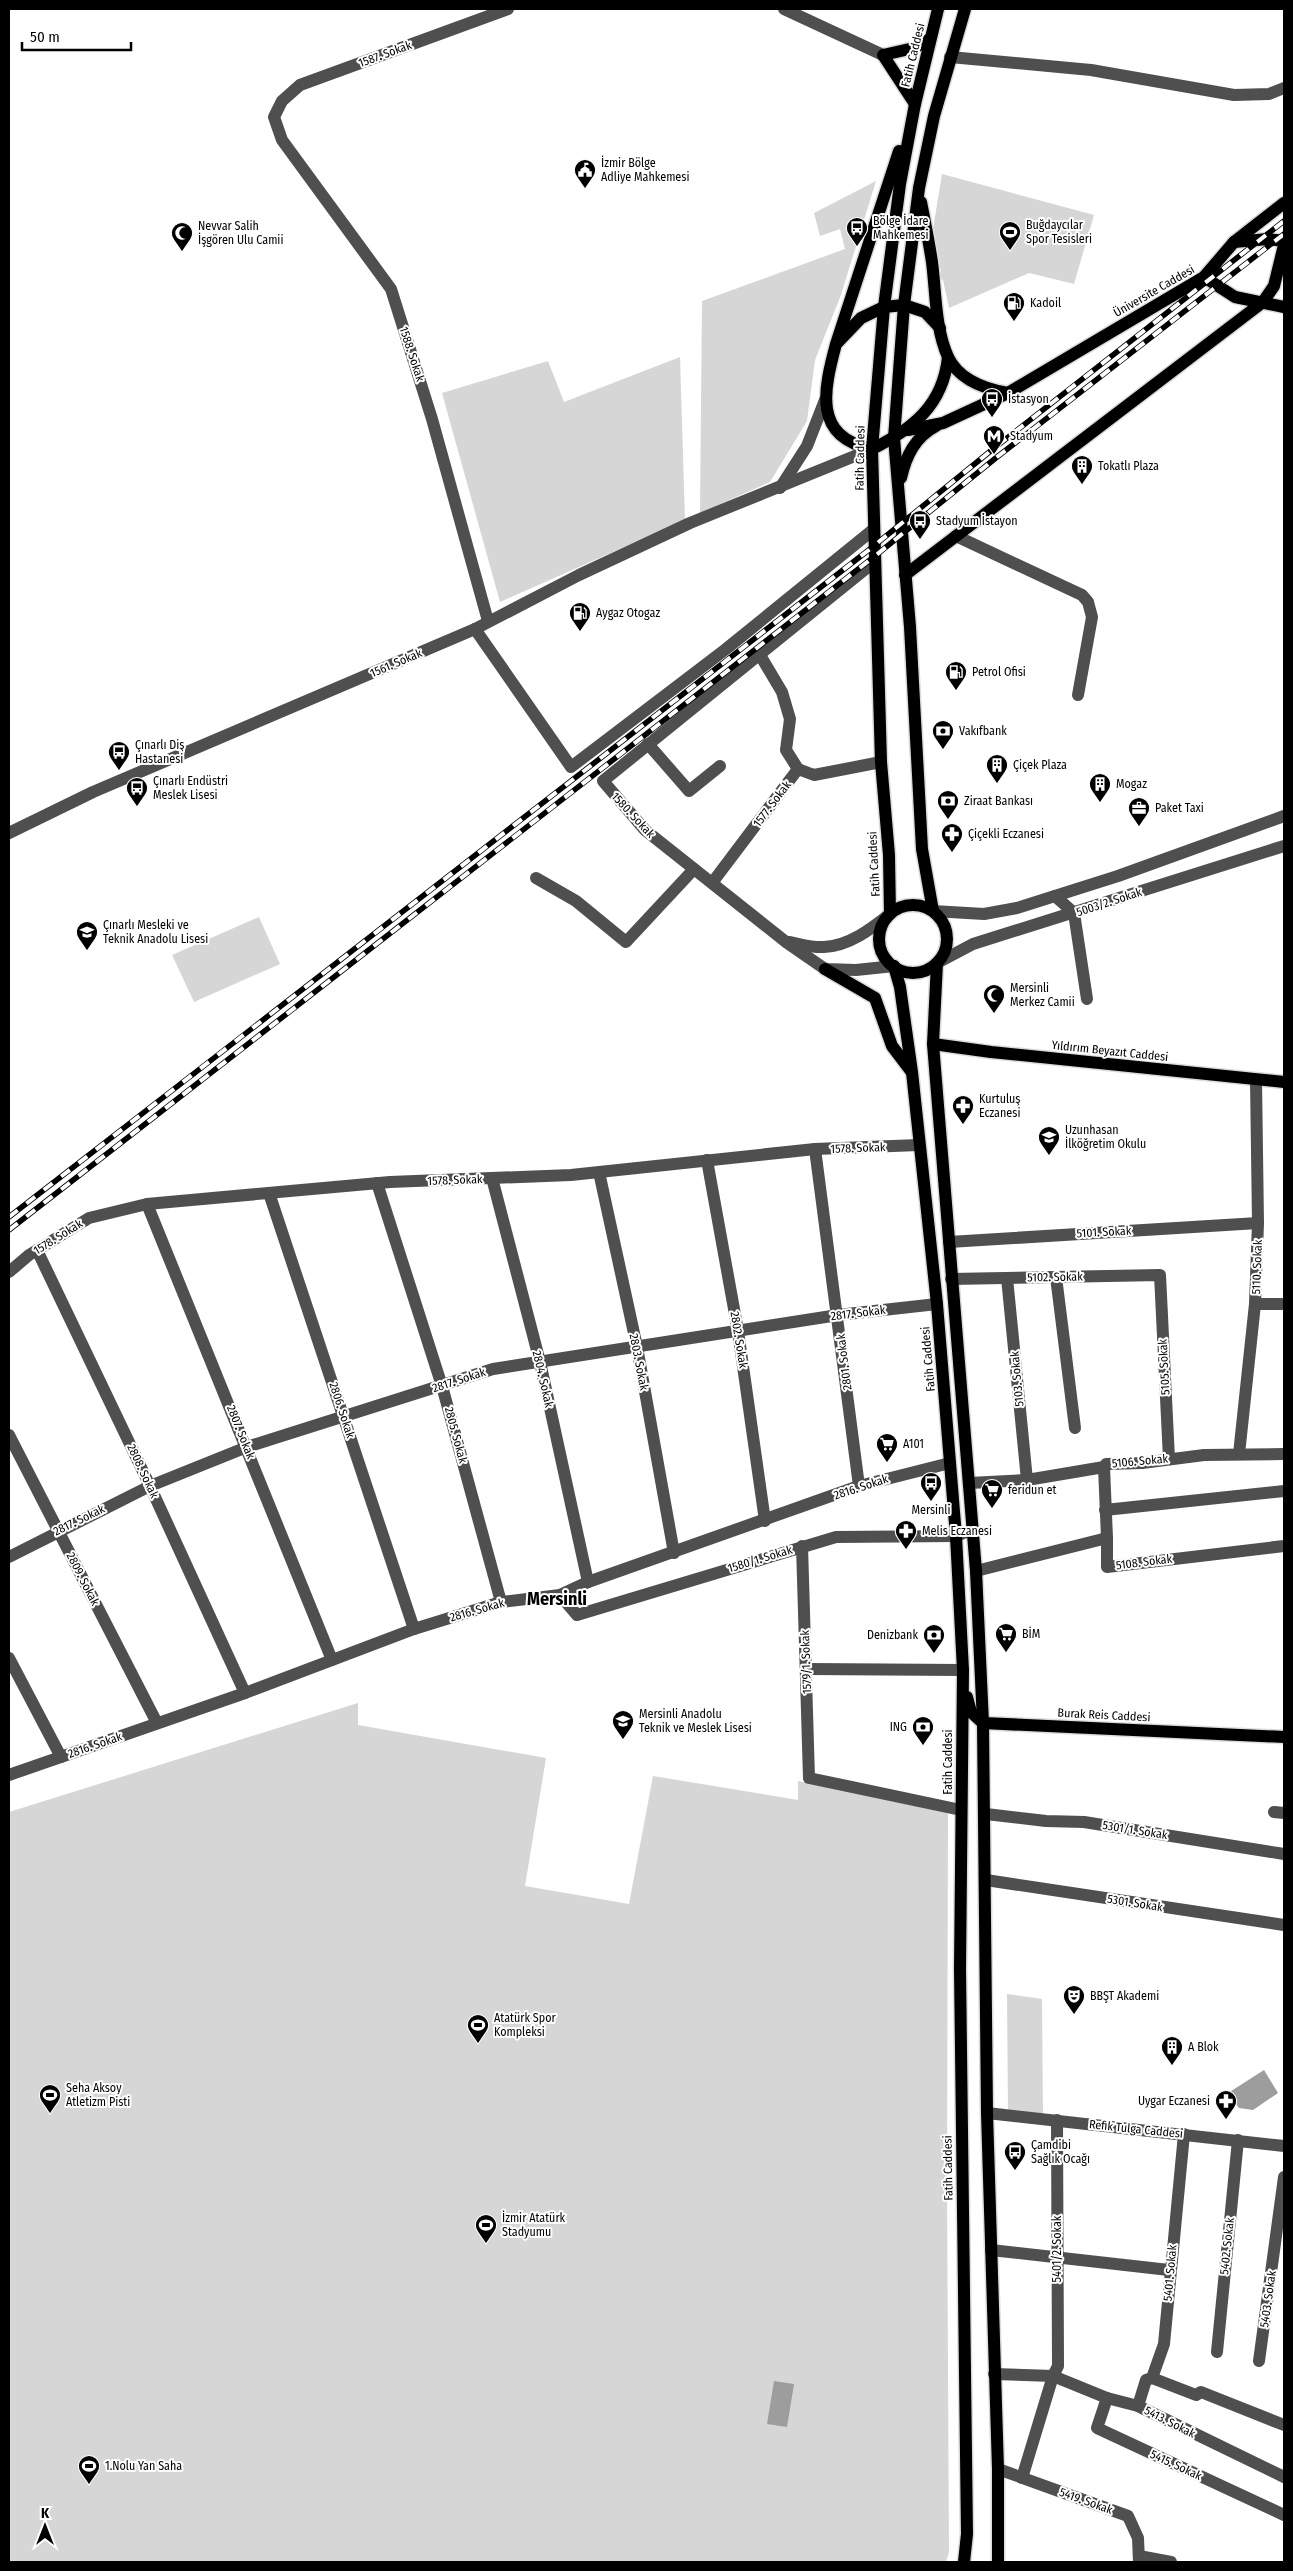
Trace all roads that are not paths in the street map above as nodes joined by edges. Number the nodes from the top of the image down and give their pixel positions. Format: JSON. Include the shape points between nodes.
{"nodes":[{"id":1,"x":508,"y":9,"type":"edge"},
{"id":2,"x":784,"y":9,"type":"edge"},
{"id":3,"x":938,"y":9,"type":"edge"},
{"id":4,"x":965,"y":9,"type":"edge"},
{"id":5,"x":930,"y":39,"type":"junction"},
{"id":6,"x":883,"y":55,"type":"junction"},
{"id":7,"x":950,"y":57,"type":"junction"},
{"id":8,"x":1284,"y":88,"type":"edge"},
{"id":9,"x":915,"y":104,"type":"junction"},
{"id":10,"x":274,"y":117,"type":"joint"},
{"id":11,"x":918,"y":188,"type":"junction"},
{"id":12,"x":1284,"y":203,"type":"edge"},
{"id":13,"x":1284,"y":241,"type":"edge"},
{"id":14,"x":1234,"y":242,"type":"junction"},
{"id":15,"x":1284,"y":245,"type":"edge"},
{"id":16,"x":1204,"y":277,"type":"junction"},
{"id":17,"x":1263,"y":302,"type":"junction"},
{"id":18,"x":904,"y":305,"type":"junction"},
{"id":19,"x":884,"y":307,"type":"junction"},
{"id":20,"x":1284,"y":307,"type":"edge"},
{"id":21,"x":940,"y":328,"type":"junction"},
{"id":22,"x":836,"y":344,"type":"junction"},
{"id":23,"x":948,"y":357,"type":"junction"},
{"id":24,"x":1008,"y":393,"type":"junction"},
{"id":25,"x":825,"y":400,"type":"junction"},
{"id":26,"x":944,"y":422,"type":"junction"},
{"id":27,"x":906,"y":430,"type":"junction"},
{"id":28,"x":894,"y":438,"type":"junction"},
{"id":29,"x":872,"y":449,"type":"junction"},
{"id":30,"x":780,"y":488,"type":"junction"},
{"id":31,"x":899,"y":488,"type":"junction"},
{"id":32,"x":874,"y":529,"type":"junction"},
{"id":33,"x":956,"y":536,"type":"junction"},
{"id":34,"x":874,"y":562,"type":"junction"},
{"id":35,"x":905,"y":576,"type":"junction"},
{"id":36,"x":488,"y":621,"type":"junction"},
{"id":37,"x":475,"y":629,"type":"junction"},
{"id":38,"x":760,"y":655,"type":"junction"},
{"id":39,"x":1078,"y":695,"type":"dead end"},
{"id":40,"x":648,"y":744,"type":"junction"},
{"id":41,"x":881,"y":762,"type":"junction"},
{"id":42,"x":720,"y":766,"type":"dead end"},
{"id":43,"x":798,"y":769,"type":"junction"},
{"id":44,"x":1284,"y":816,"type":"edge"},
{"id":45,"x":9,"y":832,"type":"edge"},
{"id":46,"x":1284,"y":846,"type":"edge"},
{"id":47,"x":694,"y":869,"type":"junction"},
{"id":48,"x":536,"y":878,"type":"dead end"},
{"id":49,"x":712,"y":883,"type":"junction"},
{"id":50,"x":1055,"y":896,"type":"junction"},
{"id":51,"x":933,"y":911,"type":"junction"},
{"id":52,"x":1074,"y":913,"type":"junction"},
{"id":53,"x":890,"y":914,"type":"junction"},
{"id":54,"x":786,"y":942,"type":"junction"},
{"id":55,"x":937,"y":963,"type":"junction"},
{"id":56,"x":894,"y":966,"type":"junction"},
{"id":57,"x":825,"y":969,"type":"junction"},
{"id":58,"x":1087,"y":999,"type":"dead end"},
{"id":59,"x":933,"y":1044,"type":"junction"},
{"id":60,"x":912,"y":1072,"type":"junction"},
{"id":61,"x":1256,"y":1080,"type":"junction"},
{"id":62,"x":1284,"y":1082,"type":"edge"},
{"id":63,"x":919,"y":1145,"type":"junction"},
{"id":64,"x":815,"y":1149,"type":"junction"},
{"id":65,"x":707,"y":1160,"type":"junction"},
{"id":66,"x":599,"y":1172,"type":"junction"},
{"id":67,"x":492,"y":1178,"type":"junction"},
{"id":68,"x":378,"y":1183,"type":"junction"},
{"id":69,"x":269,"y":1193,"type":"junction"},
{"id":70,"x":147,"y":1204,"type":"junction"},
{"id":71,"x":1258,"y":1223,"type":"junction"},
{"id":72,"x":949,"y":1242,"type":"junction"},
{"id":73,"x":38,"y":1250,"type":"junction"},
{"id":74,"x":9,"y":1272,"type":"edge"},
{"id":75,"x":1160,"y":1275,"type":"joint"},
{"id":76,"x":1056,"y":1277,"type":"junction"},
{"id":77,"x":1008,"y":1278,"type":"junction"},
{"id":78,"x":951,"y":1279,"type":"junction"},
{"id":79,"x":937,"y":1304,"type":"junction"},
{"id":80,"x":1255,"y":1304,"type":"junction"},
{"id":81,"x":1284,"y":1304,"type":"edge"},
{"id":82,"x":838,"y":1315,"type":"junction"},
{"id":83,"x":738,"y":1331,"type":"junction"},
{"id":84,"x":637,"y":1347,"type":"junction"},
{"id":85,"x":540,"y":1362,"type":"junction"},
{"id":86,"x":442,"y":1386,"type":"junction"},
{"id":87,"x":344,"y":1416,"type":"junction"},
{"id":88,"x":1075,"y":1428,"type":"dead end"},
{"id":89,"x":9,"y":1435,"type":"edge"},
{"id":90,"x":247,"y":1447,"type":"junction"},
{"id":91,"x":1239,"y":1454,"type":"junction"},
{"id":92,"x":1284,"y":1454,"type":"edge"},
{"id":93,"x":1169,"y":1459,"type":"junction"},
{"id":94,"x":950,"y":1462,"type":"junction"},
{"id":95,"x":1104,"y":1467,"type":"junction"},
{"id":96,"x":1027,"y":1480,"type":"junction"},
{"id":97,"x":969,"y":1483,"type":"junction"},
{"id":98,"x":150,"y":1486,"type":"junction"},
{"id":99,"x":859,"y":1486,"type":"junction"},
{"id":100,"x":1284,"y":1491,"type":"edge"},
{"id":101,"x":1105,"y":1510,"type":"junction"},
{"id":102,"x":765,"y":1521,"type":"junction"},
{"id":103,"x":59,"y":1530,"type":"junction"},
{"id":104,"x":972,"y":1530,"type":"junction"},
{"id":105,"x":956,"y":1536,"type":"junction"},
{"id":106,"x":1107,"y":1538,"type":"junction"},
{"id":107,"x":802,"y":1546,"type":"junction"},
{"id":108,"x":1284,"y":1546,"type":"edge"},
{"id":109,"x":674,"y":1553,"type":"junction"},
{"id":110,"x":9,"y":1557,"type":"edge"},
{"id":111,"x":976,"y":1571,"type":"junction"},
{"id":112,"x":588,"y":1582,"type":"junction"},
{"id":113,"x":560,"y":1595,"type":"junction"},
{"id":114,"x":501,"y":1602,"type":"junction"},
{"id":115,"x":414,"y":1628,"type":"junction"},
{"id":116,"x":9,"y":1658,"type":"edge"},
{"id":117,"x":332,"y":1660,"type":"junction"},
{"id":118,"x":806,"y":1669,"type":"junction"},
{"id":119,"x":963,"y":1670,"type":"junction"},
{"id":120,"x":245,"y":1692,"type":"junction"},
{"id":121,"x":983,"y":1723,"type":"junction"},
{"id":122,"x":157,"y":1724,"type":"junction"},
{"id":123,"x":1284,"y":1737,"type":"edge"},
{"id":124,"x":61,"y":1757,"type":"junction"},
{"id":125,"x":9,"y":1775,"type":"edge"},
{"id":126,"x":962,"y":1810,"type":"junction"},
{"id":127,"x":986,"y":1814,"type":"junction"},
{"id":128,"x":1284,"y":1854,"type":"edge"},
{"id":129,"x":986,"y":1880,"type":"junction"},
{"id":130,"x":1284,"y":1925,"type":"edge"},
{"id":131,"x":987,"y":2113,"type":"junction"},
{"id":132,"x":1056,"y":2120,"type":"junction"},
{"id":133,"x":1184,"y":2134,"type":"junction"},
{"id":134,"x":1238,"y":2140,"type":"junction"},
{"id":135,"x":1284,"y":2146,"type":"edge"},
{"id":136,"x":1284,"y":2177,"type":"edge"},
{"id":137,"x":991,"y":2250,"type":"junction"},
{"id":138,"x":1057,"y":2256,"type":"junction"},
{"id":139,"x":1169,"y":2270,"type":"junction"},
{"id":140,"x":1216,"y":2352,"type":"dead end"},
{"id":141,"x":1259,"y":2361,"type":"dead end"},
{"id":142,"x":994,"y":2374,"type":"junction"},
{"id":143,"x":1052,"y":2376,"type":"junction"},
{"id":144,"x":1152,"y":2378,"type":"junction"},
{"id":145,"x":1107,"y":2398,"type":"junction"},
{"id":146,"x":1138,"y":2406,"type":"junction"},
{"id":147,"x":1284,"y":2425,"type":"edge"},
{"id":148,"x":998,"y":2469,"type":"junction"},
{"id":149,"x":1284,"y":2477,"type":"edge"},
{"id":150,"x":1022,"y":2478,"type":"junction"},
{"id":151,"x":1284,"y":2514,"type":"edge"},
{"id":152,"x":967,"y":2534,"type":"junction"},
{"id":153,"x":1139,"y":2559,"type":"edge"},
{"id":154,"x":963,"y":2562,"type":"edge"},
{"id":155,"x":970,"y":2562,"type":"edge"},
{"id":156,"x":998,"y":2562,"type":"edge"},
{"id":157,"x":1171,"y":2562,"type":"edge"}],
"edges":[{"from":1,"to":10,"type":"street","name":"1587. Sokak","via":[[300,85],[282,101]]},
{"from":2,"to":6,"type":"street"},
{"from":3,"to":5,"type":"main road","name":"Fatih Caddesi"},
{"from":4,"to":7,"type":"main road"},
{"from":5,"to":6,"type":"main road","via":[[914,48]]},
{"from":5,"to":9,"type":"main road","name":"Fatih Caddesi"},
{"from":6,"to":9,"type":"main road"},
{"from":7,"to":8,"type":"street","via":[[1091,70],[1234,95],[1269,94]]},
{"from":7,"to":11,"type":"main road"},
{"from":9,"to":19,"type":"main road","name":"Fatih Caddesi","via":[[900,184]]},
{"from":9,"to":22,"type":"main road"},
{"from":10,"to":36,"type":"street","name":"1588. Sokak","via":[[282,140],[391,289],[432,419]]},
{"from":11,"to":18,"type":"main road"},
{"from":11,"to":21,"type":"main road"},
{"from":12,"to":14,"type":"main road"},
{"from":13,"to":14,"type":"main road"},
{"from":14,"to":16,"type":"main road"},
{"from":15,"to":17,"type":"main road","via":[[1274,286]]},
{"from":16,"to":17,"type":"main road","name":"Üniversite Caddesi","via":[[1235,297]]},
{"from":16,"to":24,"type":"main road","name":"Üniversite Caddesi"},
{"from":17,"to":20,"type":"main road","name":"Üniversite Caddesi"},
{"from":17,"to":33,"type":"main road"},
{"from":18,"to":19,"type":"main road"},
{"from":18,"to":21,"type":"main road","via":[[925,312]]},
{"from":18,"to":28,"type":"main road"},
{"from":19,"to":22,"type":"main road","via":[[861,318]]},
{"from":19,"to":29,"type":"main road","name":"Fatih Caddesi"},
{"from":21,"to":23,"type":"main road"},
{"from":22,"to":25,"type":"main road"},
{"from":23,"to":24,"type":"main road","via":[[961,373],[975,383],[988,390]]},
{"from":23,"to":27,"type":"main road","via":[[946,376],[928,411]]},
{"from":24,"to":26,"type":"main road","name":"Üniversite Caddesi"},
{"from":25,"to":29,"type":"main road","via":[[839,434],[854,446]]},
{"from":25,"to":30,"type":"street","via":[[807,446]]},
{"from":26,"to":27,"type":"main road"},
{"from":26,"to":31,"type":"main road","via":[[927,431],[914,445],[905,462]]},
{"from":27,"to":28,"type":"main road"},
{"from":28,"to":29,"type":"main road"},
{"from":28,"to":31,"type":"main road"},
{"from":29,"to":30,"type":"street","name":"1561. Sokak"},
{"from":29,"to":32,"type":"main road","name":"Fatih Caddesi"},
{"from":30,"to":36,"type":"street","name":"1561. Sokak","via":[[682,526]]},
{"from":31,"to":35,"type":"main road"},
{"from":32,"to":34,"type":"main road","name":"Fatih Caddesi"},
{"from":32,"to":37,"type":"street","via":[[726,649],[571,767]]},
{"from":33,"to":35,"type":"main road"},
{"from":33,"to":39,"type":"street","via":[[1082,595],[1088,602],[1092,617]]},
{"from":34,"to":38,"type":"street","name":"1580. Sokak"},
{"from":34,"to":41,"type":"main road","name":"Fatih Caddesi"},
{"from":35,"to":51,"type":"main road","via":[[922,850]]},
{"from":36,"to":37,"type":"street","name":"1561. Sokak"},
{"from":37,"to":45,"type":"street","name":"1561. Sokak","via":[[93,792]]},
{"from":38,"to":40,"type":"street","name":"1580. Sokak"},
{"from":38,"to":43,"type":"street","via":[[782,692],[790,719],[786,750]]},
{"from":40,"to":42,"type":"street","via":[[689,791]]},
{"from":40,"to":47,"type":"street","name":"1580. Sokak","via":[[603,781],[644,830]]},
{"from":41,"to":43,"type":"street","name":"1577. Sokak","via":[[814,775]]},
{"from":41,"to":53,"type":"main road","name":"Fatih Caddesi"},
{"from":43,"to":49,"type":"street","name":"1577. Sokak"},
{"from":44,"to":50,"type":"street","name":"5003/2. Sokak"},
{"from":46,"to":52,"type":"street","name":"5003/2. Sokak"},
{"from":47,"to":48,"type":"street","via":[[626,942],[576,902]]},
{"from":47,"to":49,"type":"street","name":"1580. Sokak"},
{"from":49,"to":54,"type":"street","name":"1580. Sokak"},
{"from":50,"to":51,"type":"street","name":"5003/2. Sokak","via":[[984,914]]},
{"from":50,"to":52,"type":"street"},
{"from":51,"to":53,"type":"main road","via":[[911,905]]},
{"from":51,"to":55,"type":"main road","via":[[941,918],[947,936],[943,955]]},
{"from":52,"to":55,"type":"street","name":"5003/2. Sokak","via":[[972,944]]},
{"from":52,"to":58,"type":"street"},
{"from":53,"to":54,"type":"street","via":[[871,929],[838,944],[824,947]]},
{"from":53,"to":56,"type":"main road","via":[[880,931],[879,941],[884,955]]},
{"from":54,"to":57,"type":"street","name":"1580. Sokak"},
{"from":55,"to":56,"type":"main road","via":[[916,973],[904,972]]},
{"from":55,"to":59,"type":"main road"},
{"from":56,"to":57,"type":"street"},
{"from":56,"to":60,"type":"main road","name":"Fatih Caddesi","via":[[900,986]]},
{"from":57,"to":60,"type":"main road","via":[[875,998],[892,1046]]},
{"from":59,"to":61,"type":"main road","name":"Yıldırım Beyazıt Caddesi"},
{"from":59,"to":72,"type":"main road"},
{"from":60,"to":63,"type":"main road","name":"Fatih Caddesi"},
{"from":61,"to":62,"type":"main road","name":"Yıldırım Beyazıt Caddesi"},
{"from":61,"to":71,"type":"street","name":"5110. Sokak"},
{"from":63,"to":64,"type":"street","name":"1578. Sokak"},
{"from":63,"to":79,"type":"main road","name":"Fatih Caddesi"},
{"from":64,"to":65,"type":"street","name":"1578. Sokak"},
{"from":64,"to":82,"type":"street","name":"2801. Sokak"},
{"from":65,"to":66,"type":"street","name":"1578. Sokak"},
{"from":65,"to":83,"type":"street","name":"2802. Sokak"},
{"from":66,"to":67,"type":"street","name":"1578. Sokak"},
{"from":66,"to":84,"type":"street","name":"2803. Sokak"},
{"from":67,"to":68,"type":"street","name":"1578. Sokak"},
{"from":67,"to":85,"type":"street","name":"2804. Sokak"},
{"from":68,"to":69,"type":"street","name":"1578. Sokak"},
{"from":68,"to":86,"type":"street","name":"2805. Sokak"},
{"from":69,"to":70,"type":"street","name":"1578. Sokak"},
{"from":69,"to":87,"type":"street","name":"2806. Sokak"},
{"from":70,"to":73,"type":"street","name":"1578. Sokak","via":[[89,1218]]},
{"from":70,"to":90,"type":"street","name":"2807. Sokak"},
{"from":71,"to":72,"type":"street","name":"5101. Sokak"},
{"from":71,"to":80,"type":"street","name":"5110. Sokak"},
{"from":72,"to":78,"type":"main road"},
{"from":73,"to":74,"type":"street","name":"1578. Sokak"},
{"from":73,"to":98,"type":"street","name":"2808. Sokak"},
{"from":75,"to":76,"type":"street","name":"5102. Sokak"},
{"from":75,"to":93,"type":"street","name":"5105. Sokak"},
{"from":76,"to":77,"type":"street","name":"5102. Sokak"},
{"from":76,"to":88,"type":"street"},
{"from":77,"to":78,"type":"street","name":"5102. Sokak"},
{"from":77,"to":96,"type":"street","name":"5103. Sokak"},
{"from":78,"to":97,"type":"main road"},
{"from":79,"to":82,"type":"street","name":"2817. Sokak"},
{"from":79,"to":94,"type":"main road","name":"Fatih Caddesi"},
{"from":80,"to":81,"type":"street"},
{"from":80,"to":91,"type":"street","name":"5110. Sokak"},
{"from":82,"to":83,"type":"street","name":"2817. Sokak"},
{"from":82,"to":99,"type":"street","name":"2801. Sokak"},
{"from":83,"to":84,"type":"street","name":"2817. Sokak"},
{"from":83,"to":102,"type":"street","name":"2802. Sokak"},
{"from":84,"to":85,"type":"street","name":"2817. Sokak"},
{"from":84,"to":109,"type":"street","name":"2803. Sokak"},
{"from":85,"to":86,"type":"street","name":"2817. Sokak","via":[[493,1369]]},
{"from":85,"to":112,"type":"street","name":"2804. Sokak"},
{"from":86,"to":87,"type":"street","name":"2817. Sokak"},
{"from":86,"to":114,"type":"street","name":"2805. Sokak"},
{"from":87,"to":90,"type":"street","name":"2817. Sokak"},
{"from":87,"to":115,"type":"street","name":"2806. Sokak"},
{"from":89,"to":103,"type":"street","name":"2809. Sokak"},
{"from":90,"to":98,"type":"street","name":"2817. Sokak"},
{"from":90,"to":117,"type":"street","name":"2807. Sokak"},
{"from":91,"to":92,"type":"street","name":"5106. Sokak"},
{"from":91,"to":93,"type":"street","name":"5106. Sokak"},
{"from":93,"to":95,"type":"street","name":"5106. Sokak","via":[[1106,1464]]},
{"from":94,"to":99,"type":"street","name":"2816. Sokak"},
{"from":94,"to":105,"type":"main road","name":"Fatih Caddesi"},
{"from":95,"to":96,"type":"street","name":"5106. Sokak"},
{"from":95,"to":101,"type":"street"},
{"from":96,"to":97,"type":"street","name":"5106. Sokak"},
{"from":97,"to":104,"type":"main road"},
{"from":98,"to":103,"type":"street","name":"2817. Sokak"},
{"from":98,"to":120,"type":"street","name":"2808. Sokak"},
{"from":99,"to":102,"type":"street","name":"2816. Sokak"},
{"from":100,"to":101,"type":"street"},
{"from":101,"to":106,"type":"street"},
{"from":102,"to":109,"type":"street","name":"2816. Sokak"},
{"from":103,"to":110,"type":"street","name":"2817. Sokak"},
{"from":103,"to":122,"type":"street","name":"2809. Sokak"},
{"from":104,"to":105,"type":"street","name":"1580/1. Sokak"},
{"from":104,"to":111,"type":"main road"},
{"from":105,"to":107,"type":"street","name":"1580/1. Sokak","via":[[836,1537]]},
{"from":105,"to":119,"type":"main road","name":"Fatih Caddesi"},
{"from":106,"to":108,"type":"street","name":"5108. Sokak","via":[[1107,1567]]},
{"from":106,"to":111,"type":"street"},
{"from":107,"to":113,"type":"street","name":"1580/1. Sokak","via":[[577,1614]]},
{"from":107,"to":118,"type":"street","name":"1579/1. Sokak"},
{"from":109,"to":112,"type":"street","name":"2816. Sokak"},
{"from":111,"to":121,"type":"main road"},
{"from":112,"to":113,"type":"street","name":"2816. Sokak"},
{"from":113,"to":114,"type":"street","name":"2816. Sokak"},
{"from":114,"to":115,"type":"street","name":"2816. Sokak"},
{"from":115,"to":117,"type":"street","name":"2816. Sokak"},
{"from":116,"to":124,"type":"street"},
{"from":117,"to":120,"type":"street","name":"2816. Sokak"},
{"from":118,"to":119,"type":"street"},
{"from":118,"to":126,"type":"street","name":"1579/1. Sokak","via":[[809,1778]]},
{"from":119,"to":121,"type":"main road","via":[[969,1709]]},
{"from":119,"to":126,"type":"main road","name":"Fatih Caddesi"},
{"from":120,"to":122,"type":"street","name":"2816. Sokak"},
{"from":121,"to":123,"type":"main road","name":"Burak Reis Caddesi"},
{"from":121,"to":127,"type":"main road"},
{"from":122,"to":124,"type":"street","name":"2816. Sokak"},
{"from":124,"to":125,"type":"street","name":"2816. Sokak"},
{"from":126,"to":152,"type":"main road","name":"Fatih Caddesi","via":[[960,1969]]},
{"from":127,"to":128,"type":"street","name":"5301/1. Sokak","via":[[1084,1822]]},
{"from":127,"to":129,"type":"main road"},
{"from":129,"to":130,"type":"street","name":"5301. Sokak"},
{"from":129,"to":131,"type":"main road"},
{"from":131,"to":132,"type":"street","name":"Refik Tulga Caddesi"},
{"from":131,"to":137,"type":"main road"},
{"from":132,"to":133,"type":"street","name":"Refik Tulga Caddesi"},
{"from":132,"to":138,"type":"street","name":"5401/2. Sokak"},
{"from":133,"to":134,"type":"street","name":"Refik Tulga Caddesi"},
{"from":133,"to":139,"type":"street","name":"5401. Sokak"},
{"from":134,"to":135,"type":"street","name":"Refik Tulga Caddesi"},
{"from":134,"to":140,"type":"street","name":"5402. Sokak"},
{"from":136,"to":141,"type":"street","name":"5403. Sokak"},
{"from":137,"to":138,"type":"street"},
{"from":137,"to":142,"type":"main road"},
{"from":138,"to":139,"type":"street"},
{"from":138,"to":143,"type":"street","name":"5401/2. Sokak","via":[[1058,2366]]},
{"from":139,"to":144,"type":"street","name":"5401. Sokak","via":[[1164,2344]]},
{"from":142,"to":143,"type":"street","name":"5413. Sokak"},
{"from":142,"to":148,"type":"main road"},
{"from":143,"to":145,"type":"street","name":"5413. Sokak"},
{"from":143,"to":150,"type":"street","name":"5401/2. Sokak"},
{"from":144,"to":146,"type":"street","name":"5401. Sokak","via":[[1146,2380]]},
{"from":144,"to":147,"type":"street","via":[[1196,2395],[1201,2392]]},
{"from":145,"to":146,"type":"street","name":"5413. Sokak"},
{"from":145,"to":151,"type":"street","name":"5415. Sokak","via":[[1097,2428]]},
{"from":146,"to":149,"type":"street","name":"5413. Sokak"},
{"from":148,"to":150,"type":"street","name":"5419. Sokak"},
{"from":148,"to":156,"type":"main road"},
{"from":150,"to":153,"type":"street","name":"5419. Sokak","via":[[1128,2516],[1138,2538]]},
{"from":152,"to":154,"type":"main road"},
{"from":152,"to":155,"type":"main road"},
{"from":153,"to":157,"type":"street"}]}
